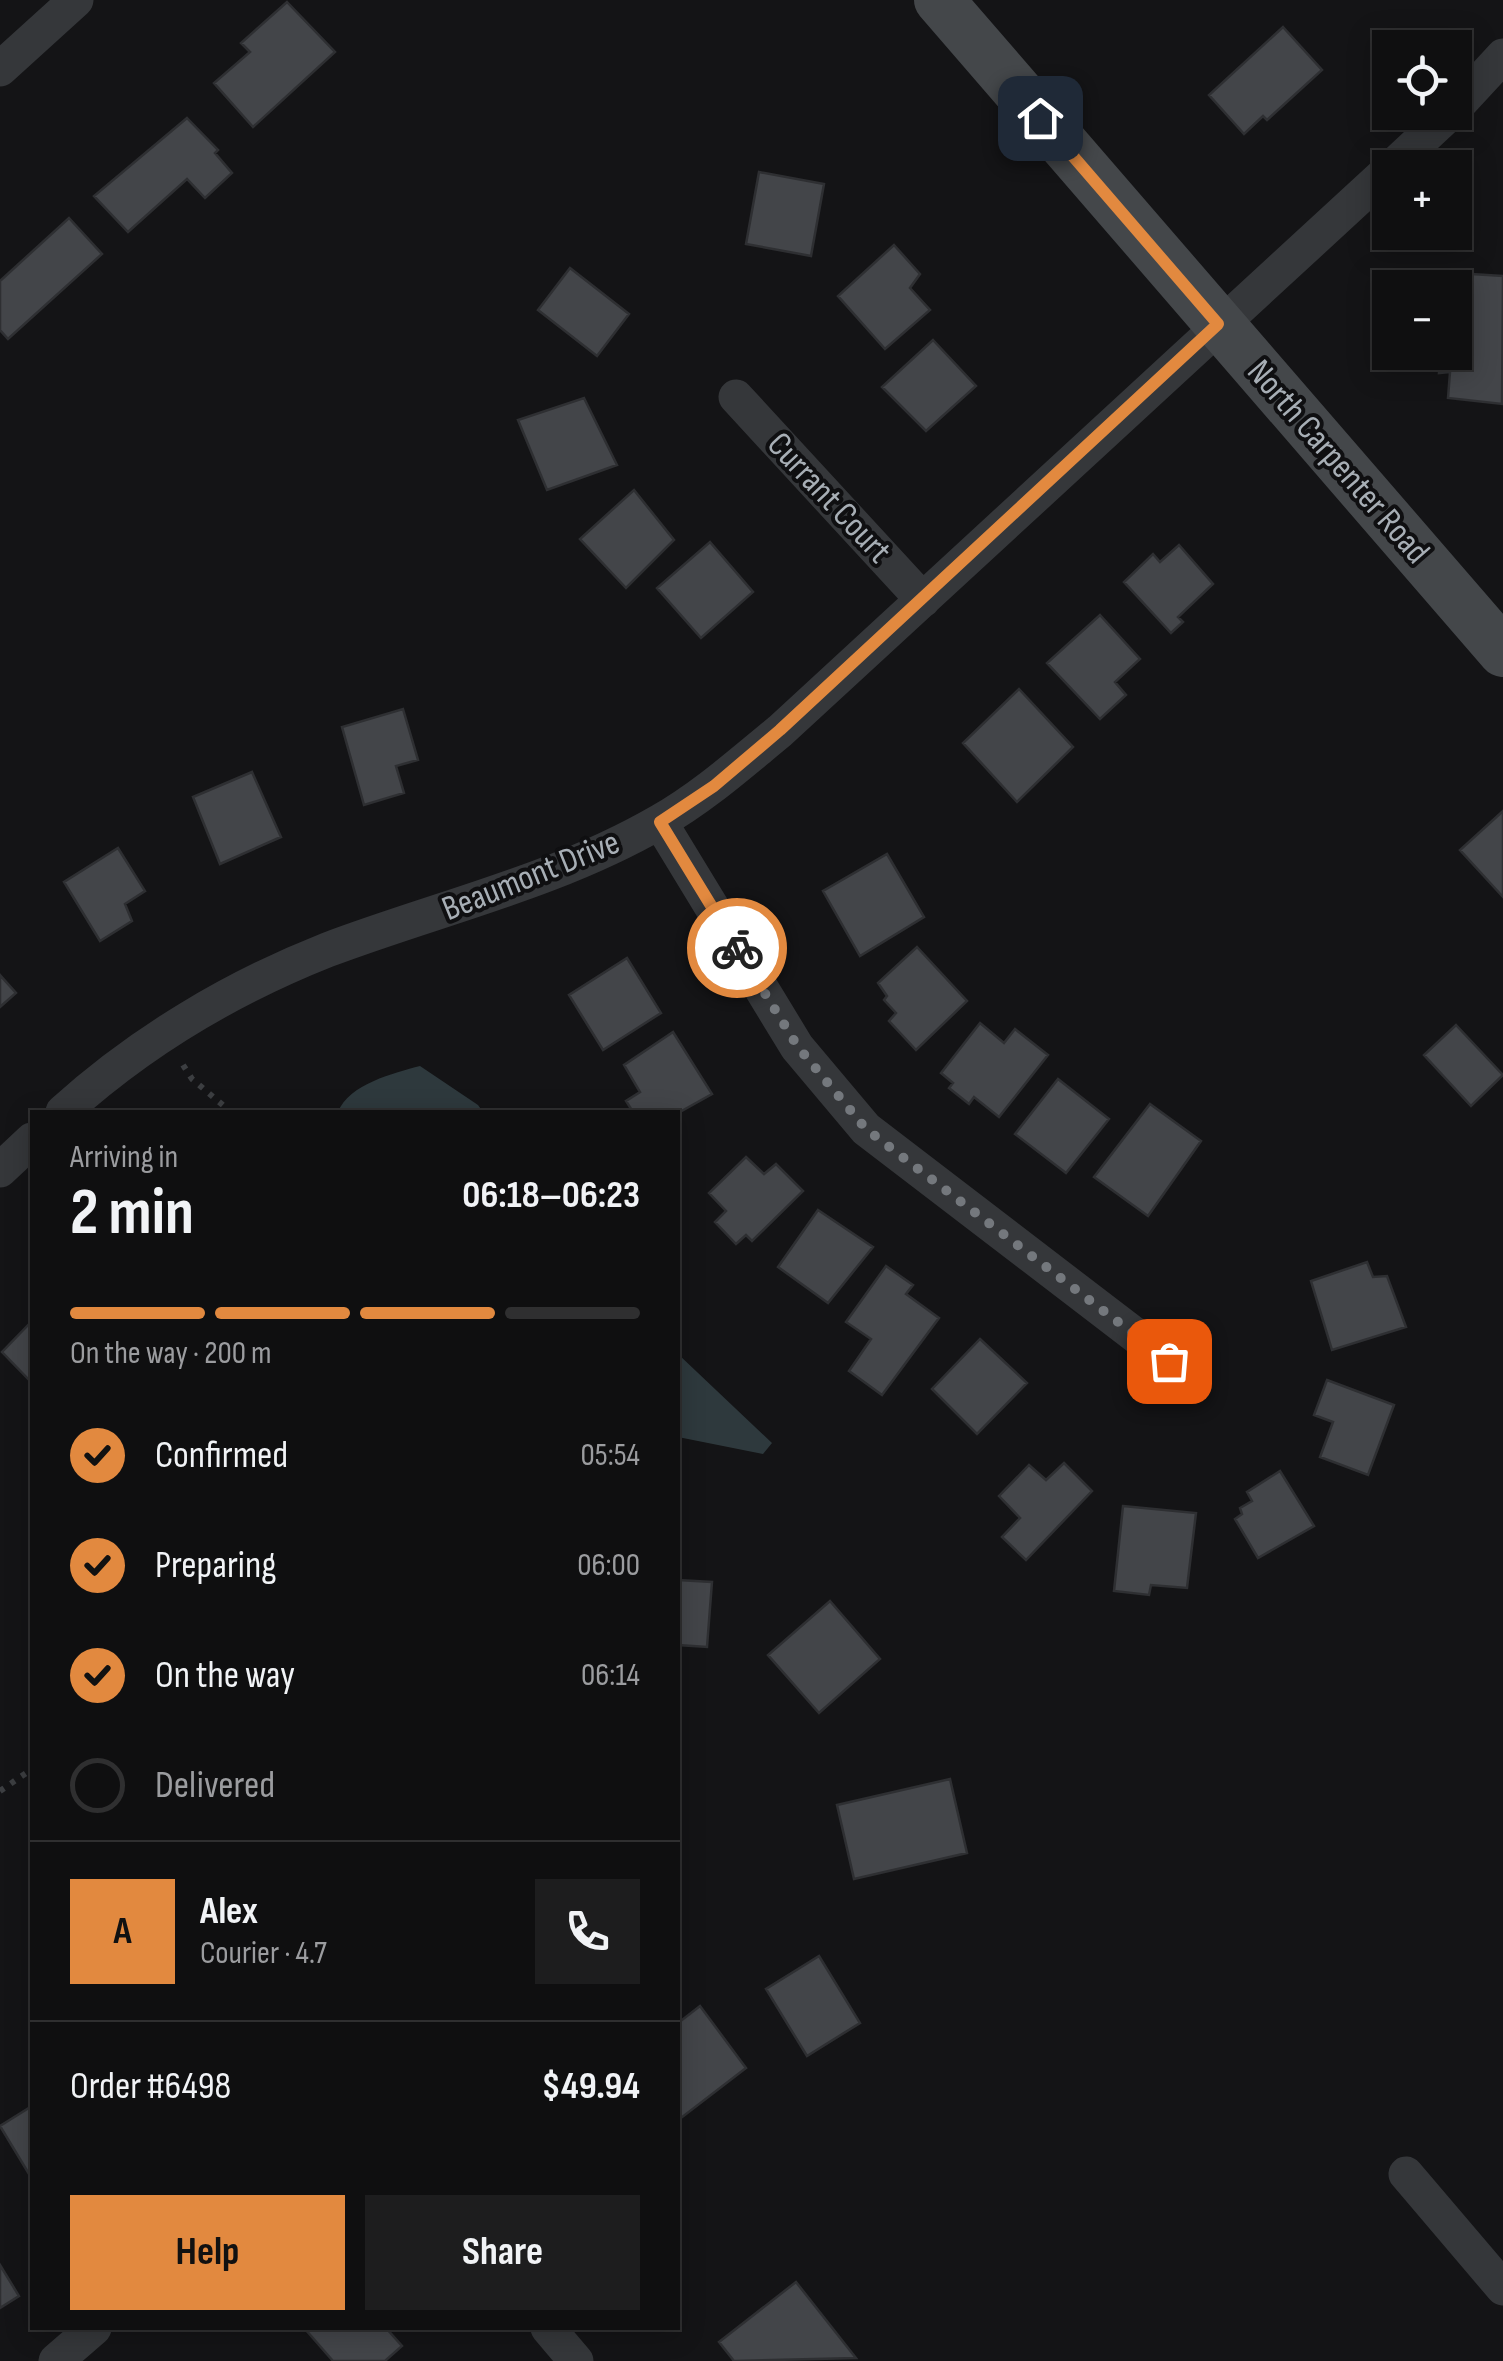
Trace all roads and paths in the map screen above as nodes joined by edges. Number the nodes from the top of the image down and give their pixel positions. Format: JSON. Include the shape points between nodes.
{"nodes":[{"id":1,"x":76,"y":0,"type":"edge"},
{"id":2,"x":939,"y":0,"type":"edge"},
{"id":3,"x":1503,"y":56,"type":"edge"},
{"id":4,"x":0,"y":69,"type":"edge"},
{"id":5,"x":1472,"y":89,"type":"edge"},
{"id":6,"x":1432,"y":130,"type":"edge"},
{"id":7,"x":1410,"y":150,"type":"edge"},
{"id":8,"x":1372,"y":185,"type":"edge"},
{"id":9,"x":1218,"y":324,"type":"junction"},
{"id":10,"x":736,"y":397,"type":"dead end"},
{"id":11,"x":923,"y":600,"type":"junction"},
{"id":12,"x":1503,"y":652,"type":"edge"},
{"id":13,"x":660,"y":822,"type":"junction"},
{"id":14,"x":164,"y":1034,"type":"junction"},
{"id":15,"x":66,"y":1110,"type":"edge"},
{"id":16,"x":229,"y":1110,"type":"edge"},
{"id":17,"x":30,"y":1142,"type":"edge"},
{"id":18,"x":0,"y":1170,"type":"edge"},
{"id":19,"x":1169,"y":1361,"type":"dead end"},
{"id":20,"x":30,"y":1770,"type":"edge"},
{"id":21,"x":0,"y":1791,"type":"edge"},
{"id":22,"x":1406,"y":2174,"type":"dead end"},
{"id":23,"x":1503,"y":2288,"type":"edge"},
{"id":24,"x":92,"y":2330,"type":"edge"},
{"id":25,"x":550,"y":2330,"type":"edge"},
{"id":26,"x":56,"y":2361,"type":"edge"},
{"id":27,"x":576,"y":2361,"type":"edge"}],
"edges":[{"from":1,"to":4,"type":"street"},
{"from":2,"to":9,"type":"street","name":"North Carpenter Road"},
{"from":3,"to":5,"type":"street","name":"Beaumont Drive"},
{"from":6,"to":7,"type":"street","name":"Beaumont Drive"},
{"from":8,"to":9,"type":"street","name":"Beaumont Drive"},
{"from":9,"to":11,"type":"street","name":"Beaumont Drive"},
{"from":9,"to":12,"type":"street","name":"North Carpenter Road"},
{"from":10,"to":11,"type":"street","name":"Currant Court"},
{"from":11,"to":13,"type":"street","name":"Beaumont Drive","via":[[738,766]]},
{"from":13,"to":14,"type":"street","name":"Beaumont Drive","via":[[516,888],[326,950]]},
{"from":13,"to":19,"type":"street","via":[[798,1047],[866,1129]]},
{"from":14,"to":15,"type":"street","name":"Beaumont Drive"},
{"from":14,"to":16,"type":"path","via":[[192,1080]]},
{"from":17,"to":18,"type":"street"},
{"from":20,"to":21,"type":"path"},
{"from":22,"to":23,"type":"street"},
{"from":24,"to":26,"type":"street"},
{"from":25,"to":27,"type":"street"}]}
